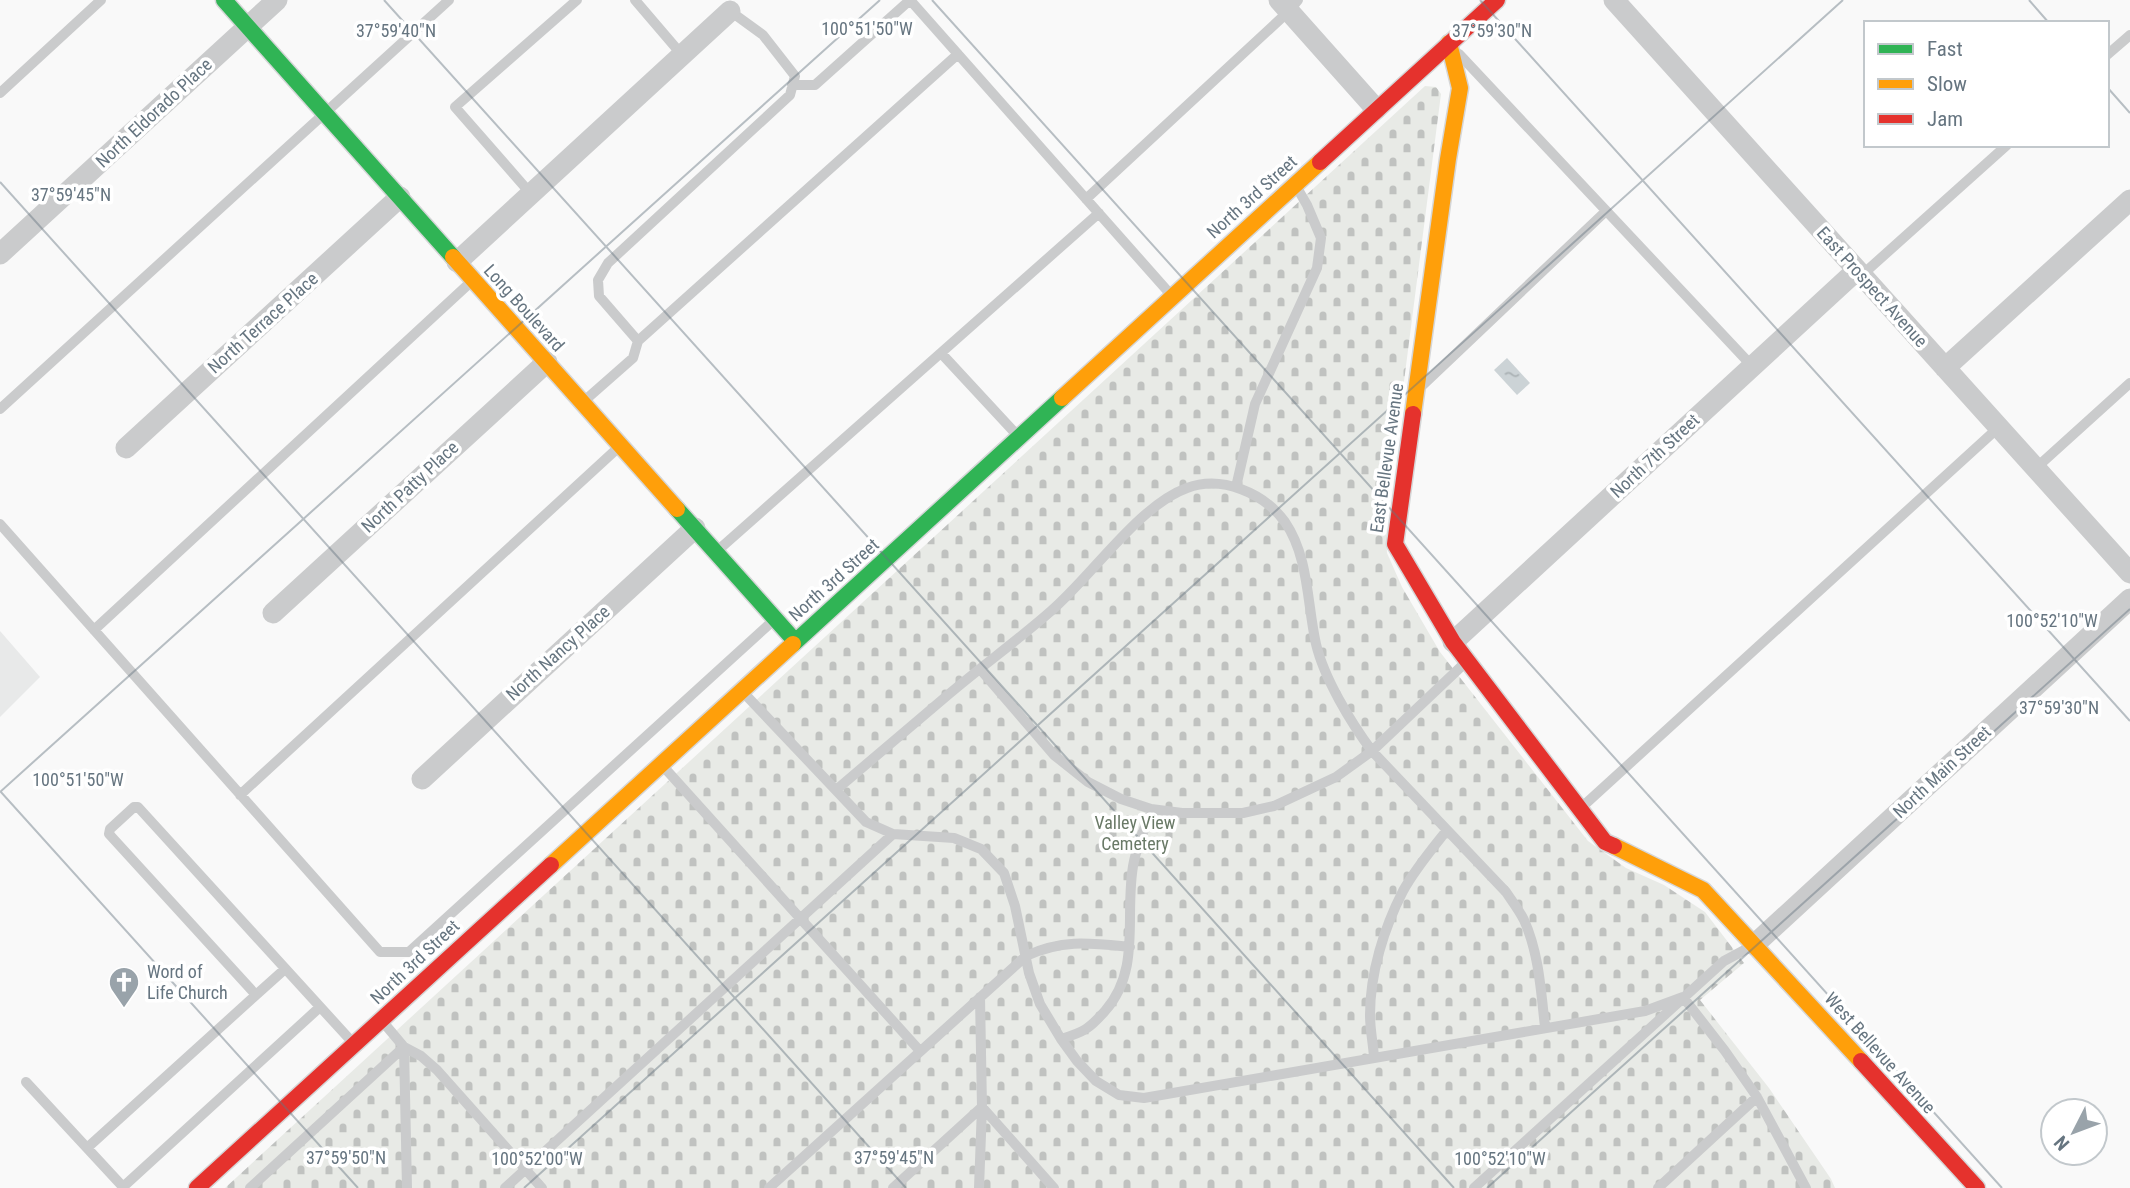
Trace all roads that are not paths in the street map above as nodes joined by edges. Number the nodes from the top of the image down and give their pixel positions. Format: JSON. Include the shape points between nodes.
{"nodes":[{"id":1,"x":101,"y":0,"type":"edge"},
{"id":2,"x":224,"y":0,"type":"edge"},
{"id":3,"x":277,"y":0,"type":"edge"},
{"id":4,"x":449,"y":0,"type":"edge"},
{"id":5,"x":578,"y":0,"type":"edge"},
{"id":6,"x":635,"y":0,"type":"edge"},
{"id":7,"x":910,"y":0,"type":"edge"},
{"id":8,"x":1497,"y":0,"type":"edge"},
{"id":9,"x":1614,"y":0,"type":"edge"},
{"id":10,"x":1289,"y":4,"type":"edge"},
{"id":11,"x":730,"y":11,"type":"joint"},
{"id":12,"x":248,"y":26,"type":"junction"},
{"id":13,"x":2130,"y":35,"type":"edge"},
{"id":14,"x":1448,"y":43,"type":"junction"},
{"id":15,"x":2109,"y":53,"type":"edge"},
{"id":16,"x":958,"y":54,"type":"junction"},
{"id":17,"x":682,"y":55,"type":"junction"},
{"id":18,"x":792,"y":85,"type":"junction"},
{"id":19,"x":0,"y":93,"type":"edge"},
{"id":20,"x":1376,"y":109,"type":"junction"},
{"id":21,"x":325,"y":113,"type":"junction"},
{"id":22,"x":2005,"y":147,"type":"edge"},
{"id":23,"x":1295,"y":184,"type":"junction"},
{"id":24,"x":531,"y":194,"type":"junction"},
{"id":25,"x":400,"y":197,"type":"junction"},
{"id":26,"x":1086,"y":199,"type":"junction"},
{"id":27,"x":2130,"y":200,"type":"edge"},
{"id":28,"x":1606,"y":211,"type":"junction"},
{"id":29,"x":1099,"y":214,"type":"junction"},
{"id":30,"x":0,"y":254,"type":"edge"},
{"id":31,"x":457,"y":262,"type":"junction"},
{"id":32,"x":1859,"y":273,"type":"junction"},
{"id":33,"x":474,"y":280,"type":"junction"},
{"id":34,"x":1172,"y":296,"type":"junction"},
{"id":35,"x":638,"y":341,"type":"junction"},
{"id":36,"x":941,"y":353,"type":"junction"},
{"id":37,"x":547,"y":362,"type":"junction"},
{"id":38,"x":1752,"y":366,"type":"junction"},
{"id":39,"x":1945,"y":368,"type":"junction"},
{"id":40,"x":2130,"y":383,"type":"edge"},
{"id":41,"x":1416,"y":393,"type":"junction"},
{"id":42,"x":583,"y":402,"type":"junction"},
{"id":43,"x":0,"y":410,"type":"edge"},
{"id":44,"x":1999,"y":427,"type":"junction"},
{"id":45,"x":1018,"y":436,"type":"junction"},
{"id":46,"x":621,"y":445,"type":"junction"},
{"id":47,"x":126,"y":448,"type":"dead end"},
{"id":48,"x":2036,"y":468,"type":"junction"},
{"id":49,"x":1236,"y":487,"type":"junction"},
{"id":50,"x":0,"y":524,"type":"edge"},
{"id":51,"x":695,"y":528,"type":"junction"},
{"id":52,"x":716,"y":552,"type":"junction"},
{"id":53,"x":2130,"y":573,"type":"edge"},
{"id":54,"x":2130,"y":599,"type":"edge"},
{"id":55,"x":273,"y":613,"type":"dead end"},
{"id":56,"x":776,"y":618,"type":"junction"},
{"id":57,"x":94,"y":630,"type":"junction"},
{"id":58,"x":795,"y":641,"type":"junction"},
{"id":59,"x":1452,"y":642,"type":"junction"},
{"id":60,"x":1467,"y":661,"type":"junction"},
{"id":61,"x":980,"y":669,"type":"junction"},
{"id":62,"x":741,"y":690,"type":"junction"},
{"id":63,"x":1372,"y":751,"type":"junction"},
{"id":64,"x":661,"y":764,"type":"junction"},
{"id":65,"x":422,"y":779,"type":"dead end"},
{"id":66,"x":836,"y":790,"type":"junction"},
{"id":67,"x":240,"y":795,"type":"junction"},
{"id":68,"x":1152,"y":809,"type":"junction"},
{"id":69,"x":1580,"y":809,"type":"junction"},
{"id":70,"x":1447,"y":830,"type":"junction"},
{"id":71,"x":893,"y":834,"type":"junction"},
{"id":72,"x":801,"y":917,"type":"junction"},
{"id":73,"x":1754,"y":945,"type":"junction"},
{"id":74,"x":1130,"y":947,"type":"junction"},
{"id":75,"x":1027,"y":956,"type":"junction"},
{"id":76,"x":285,"y":968,"type":"junction"},
{"id":77,"x":256,"y":995,"type":"junction"},
{"id":78,"x":980,"y":997,"type":"junction"},
{"id":79,"x":1684,"y":998,"type":"junction"},
{"id":80,"x":320,"y":1007,"type":"junction"},
{"id":81,"x":381,"y":1020,"type":"junction"},
{"id":82,"x":1545,"y":1027,"type":"junction"},
{"id":83,"x":1061,"y":1039,"type":"junction"},
{"id":84,"x":354,"y":1044,"type":"junction"},
{"id":85,"x":404,"y":1047,"type":"junction"},
{"id":86,"x":920,"y":1051,"type":"junction"},
{"id":87,"x":1374,"y":1058,"type":"junction"},
{"id":88,"x":26,"y":1082,"type":"dead end"},
{"id":89,"x":1757,"y":1097,"type":"junction"},
{"id":90,"x":982,"y":1107,"type":"junction"},
{"id":91,"x":88,"y":1148,"type":"junction"},
{"id":92,"x":525,"y":1169,"type":"junction"},
{"id":93,"x":123,"y":1187,"type":"edge"},
{"id":94,"x":197,"y":1188,"type":"edge"},
{"id":95,"x":250,"y":1188,"type":"edge"},
{"id":96,"x":407,"y":1188,"type":"edge"},
{"id":97,"x":506,"y":1188,"type":"edge"},
{"id":98,"x":542,"y":1188,"type":"edge"},
{"id":99,"x":769,"y":1188,"type":"edge"},
{"id":100,"x":893,"y":1188,"type":"edge"},
{"id":101,"x":979,"y":1188,"type":"edge"},
{"id":102,"x":1054,"y":1188,"type":"edge"},
{"id":103,"x":1474,"y":1188,"type":"edge"},
{"id":104,"x":1658,"y":1188,"type":"edge"},
{"id":105,"x":1806,"y":1188,"type":"edge"},
{"id":106,"x":1977,"y":1188,"type":"edge"}],
"edges":[{"from":1,"to":19,"type":"lane"},
{"from":2,"to":12,"type":"street","name":"Long Boulevard"},
{"from":3,"to":12,"type":"street","name":"North Eldorado Place"},
{"from":4,"to":21,"type":"lane"},
{"from":5,"to":24,"type":"lane","via":[[455,107]]},
{"from":6,"to":17,"type":"lane"},
{"from":7,"to":16,"type":"lane"},
{"from":7,"to":18,"type":"lane","via":[[815,85]]},
{"from":8,"to":14,"type":"street","name":"North 3rd Street"},
{"from":9,"to":32,"type":"street","name":"East Prospect Avenue"},
{"from":10,"to":20,"type":"street"},
{"from":10,"to":26,"type":"lane"},
{"from":11,"to":17,"type":"street"},
{"from":11,"to":18,"type":"lane","via":[[763,35],[794,76]]},
{"from":12,"to":21,"type":"street","name":"Long Boulevard"},
{"from":12,"to":30,"type":"street","name":"North Eldorado Place"},
{"from":13,"to":15,"type":"lane"},
{"from":14,"to":20,"type":"street","name":"North 3rd Street"},
{"from":14,"to":28,"type":"lane"},
{"from":14,"to":41,"type":"street","name":"East Bellevue Avenue","via":[[1460,88]]},
{"from":16,"to":26,"type":"lane"},
{"from":16,"to":35,"type":"lane"},
{"from":17,"to":24,"type":"street"},
{"from":18,"to":35,"type":"lane","via":[[790,95],[608,263],[598,280],[599,296]]},
{"from":20,"to":23,"type":"street","name":"North 3rd Street"},
{"from":21,"to":25,"type":"street","name":"Long Boulevard"},
{"from":21,"to":43,"type":"lane"},
{"from":22,"to":32,"type":"lane"},
{"from":23,"to":34,"type":"street","name":"North 3rd Street"},
{"from":23,"to":49,"type":"lane","via":[[1321,238],[1317,268],[1255,404]]},
{"from":24,"to":31,"type":"street"},
{"from":25,"to":31,"type":"street","name":"Long Boulevard"},
{"from":25,"to":47,"type":"street","name":"North Terrace Place"},
{"from":26,"to":29,"type":"lane"},
{"from":27,"to":39,"type":"street"},
{"from":28,"to":38,"type":"lane"},
{"from":28,"to":41,"type":"lane"},
{"from":29,"to":34,"type":"lane"},
{"from":29,"to":36,"type":"lane"},
{"from":31,"to":33,"type":"street","name":"Long Boulevard"},
{"from":32,"to":38,"type":"street","name":"North 7th Street"},
{"from":32,"to":39,"type":"street","name":"East Prospect Avenue"},
{"from":33,"to":37,"type":"street","name":"Long Boulevard"},
{"from":33,"to":57,"type":"lane"},
{"from":34,"to":45,"type":"street","name":"North 3rd Street"},
{"from":35,"to":42,"type":"lane","via":[[633,358]]},
{"from":36,"to":45,"type":"lane"},
{"from":36,"to":52,"type":"lane"},
{"from":37,"to":42,"type":"street","name":"Long Boulevard"},
{"from":37,"to":55,"type":"street","name":"North Patty Place"},
{"from":38,"to":59,"type":"street","name":"North 7th Street"},
{"from":39,"to":44,"type":"street","name":"East Prospect Avenue"},
{"from":40,"to":48,"type":"lane"},
{"from":41,"to":59,"type":"street","name":"East Bellevue Avenue","via":[[1395,544]]},
{"from":42,"to":46,"type":"street","name":"Long Boulevard"},
{"from":44,"to":48,"type":"street","name":"East Prospect Avenue"},
{"from":44,"to":69,"type":"lane"},
{"from":45,"to":58,"type":"street","name":"North 3rd Street"},
{"from":46,"to":51,"type":"street","name":"Long Boulevard"},
{"from":46,"to":67,"type":"lane"},
{"from":48,"to":53,"type":"street","name":"East Prospect Avenue"},
{"from":49,"to":61,"type":"lane","via":[[1209,483],[1163,500],[1053,610]]},
{"from":49,"to":63,"type":"lane","via":[[1270,506],[1299,546],[1317,648],[1354,728]]},
{"from":50,"to":57,"type":"lane"},
{"from":51,"to":52,"type":"street","name":"Long Boulevard"},
{"from":51,"to":65,"type":"street","name":"North Nancy Place"},
{"from":52,"to":56,"type":"street","name":"Long Boulevard"},
{"from":54,"to":73,"type":"street","name":"North Main Street"},
{"from":56,"to":58,"type":"street","name":"Long Boulevard"},
{"from":56,"to":67,"type":"lane","via":[[409,952],[380,952]]},
{"from":57,"to":67,"type":"lane"},
{"from":58,"to":62,"type":"street","name":"North 3rd Street"},
{"from":59,"to":60,"type":"street","name":"East Bellevue Avenue"},
{"from":60,"to":63,"type":"lane"},
{"from":60,"to":69,"type":"street","name":"East Bellevue Avenue"},
{"from":61,"to":66,"type":"lane"},
{"from":61,"to":68,"type":"lane","via":[[1054,755],[1088,782]]},
{"from":62,"to":64,"type":"street","name":"North 3rd Street"},
{"from":62,"to":66,"type":"lane"},
{"from":63,"to":68,"type":"lane","via":[[1336,777],[1274,806],[1243,813]]},
{"from":63,"to":70,"type":"lane"},
{"from":64,"to":72,"type":"lane"},
{"from":64,"to":81,"type":"street","name":"North 3rd Street"},
{"from":66,"to":71,"type":"lane","via":[[866,822]]},
{"from":68,"to":74,"type":"lane","via":[[1134,861]]},
{"from":69,"to":73,"type":"street","name":"East Bellevue Avenue","via":[[1605,842],[1703,890]]},
{"from":70,"to":82,"type":"lane","via":[[1506,892],[1523,919],[1533,945]]},
{"from":70,"to":87,"type":"lane","via":[[1404,890],[1381,948],[1370,1015]]},
{"from":71,"to":72,"type":"lane"},
{"from":71,"to":75,"type":"lane","via":[[954,838],[981,849],[1004,873]]},
{"from":72,"to":86,"type":"lane"},
{"from":72,"to":92,"type":"lane"},
{"from":73,"to":79,"type":"lane","via":[[1724,961]]},
{"from":73,"to":106,"type":"street","name":"West Bellevue Avenue"},
{"from":74,"to":75,"type":"lane","via":[[1069,943]]},
{"from":74,"to":83,"type":"lane","via":[[1126,975],[1110,1006],[1085,1032]]},
{"from":75,"to":78,"type":"lane"},
{"from":75,"to":83,"type":"lane","via":[[1040,1004]]},
{"from":76,"to":77,"type":"lane"},
{"from":76,"to":77,"type":"lane","via":[[138,807],[110,828],[109,834]]},
{"from":76,"to":80,"type":"lane"},
{"from":77,"to":91,"type":"lane"},
{"from":78,"to":86,"type":"lane"},
{"from":78,"to":90,"type":"lane"},
{"from":79,"to":82,"type":"lane","via":[[1645,1011]]},
{"from":79,"to":89,"type":"lane"},
{"from":79,"to":103,"type":"lane"},
{"from":80,"to":84,"type":"lane"},
{"from":80,"to":93,"type":"lane"},
{"from":81,"to":84,"type":"street","name":"North 3rd Street"},
{"from":81,"to":85,"type":"lane"},
{"from":82,"to":87,"type":"lane"},
{"from":83,"to":87,"type":"lane","via":[[1096,1081],[1119,1096],[1144,1098]]},
{"from":84,"to":94,"type":"street","name":"North 3rd Street"},
{"from":85,"to":92,"type":"lane","via":[[437,1070]]},
{"from":85,"to":95,"type":"lane"},
{"from":85,"to":96,"type":"lane"},
{"from":86,"to":99,"type":"lane"},
{"from":88,"to":91,"type":"lane"},
{"from":89,"to":104,"type":"lane"},
{"from":89,"to":105,"type":"lane"},
{"from":90,"to":100,"type":"lane"},
{"from":90,"to":101,"type":"lane"},
{"from":90,"to":102,"type":"lane"},
{"from":91,"to":93,"type":"lane"},
{"from":92,"to":97,"type":"lane"},
{"from":92,"to":98,"type":"lane"}]}
